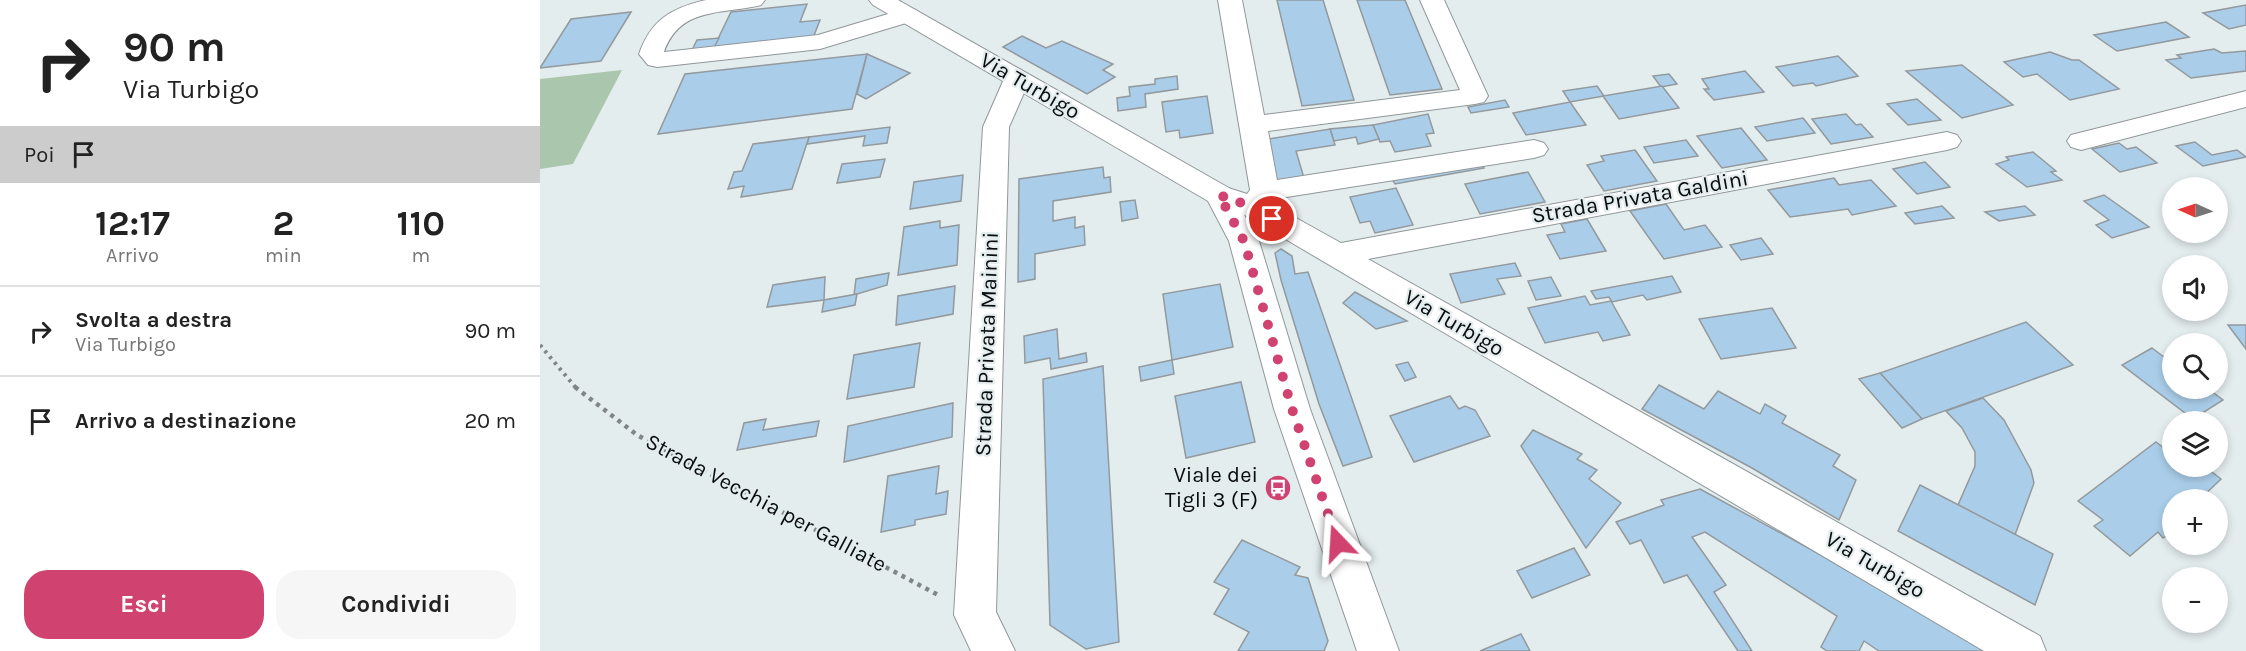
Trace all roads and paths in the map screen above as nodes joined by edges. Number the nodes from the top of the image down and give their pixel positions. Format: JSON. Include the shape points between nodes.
{"nodes":[{"id":1,"x":753,"y":0,"type":"edge"},
{"id":2,"x":881,"y":0,"type":"edge"},
{"id":3,"x":1230,"y":0,"type":"edge"},
{"id":4,"x":1432,"y":0,"type":"edge"},
{"id":5,"x":908,"y":15,"type":"junction"},
{"id":6,"x":1017,"y":79,"type":"junction"},
{"id":7,"x":2246,"y":99,"type":"edge"},
{"id":8,"x":1252,"y":125,"type":"junction"},
{"id":9,"x":1947,"y":141,"type":"dead end"},
{"id":10,"x":2081,"y":141,"type":"dead end"},
{"id":11,"x":1534,"y":148,"type":"dead end"},
{"id":12,"x":1219,"y":195,"type":"junction"},
{"id":13,"x":1259,"y":199,"type":"junction"},
{"id":14,"x":1334,"y":256,"type":"junction"},
{"id":15,"x":540,"y":345,"type":"edge"},
{"id":16,"x":975,"y":615,"type":"junction"},
{"id":17,"x":994,"y":651,"type":"edge"},
{"id":18,"x":1378,"y":651,"type":"edge"},
{"id":19,"x":2025,"y":651,"type":"edge"}],
"edges":[{"from":1,"to":5,"type":"street","via":[[680,13],[654,40],[651,54],[657,60],[820,42]]},
{"from":2,"to":5,"type":"street","name":"Via Turbigo"},
{"from":3,"to":8,"type":"street"},
{"from":4,"to":8,"type":"street","via":[[1475,96]]},
{"from":5,"to":6,"type":"street","name":"Via Turbigo"},
{"from":6,"to":12,"type":"street","name":"Via Turbigo"},
{"from":6,"to":16,"type":"street","name":"Strada Privata Mainini","via":[[996,127]]},
{"from":7,"to":10,"type":"street"},
{"from":8,"to":13,"type":"street"},
{"from":9,"to":14,"type":"street","name":"Strada Privata Galdini"},
{"from":11,"to":13,"type":"street"},
{"from":12,"to":13,"type":"street","name":"Via Turbigo"},
{"from":12,"to":18,"type":"street","via":[[1244,241],[1292,409]]},
{"from":13,"to":14,"type":"street","name":"Via Turbigo"},
{"from":14,"to":19,"type":"street","name":"Via Turbigo"},
{"from":15,"to":16,"type":"path","name":"Strada Vecchia per Galliate","via":[[580,394],[638,435]]},
{"from":16,"to":17,"type":"street"}]}
